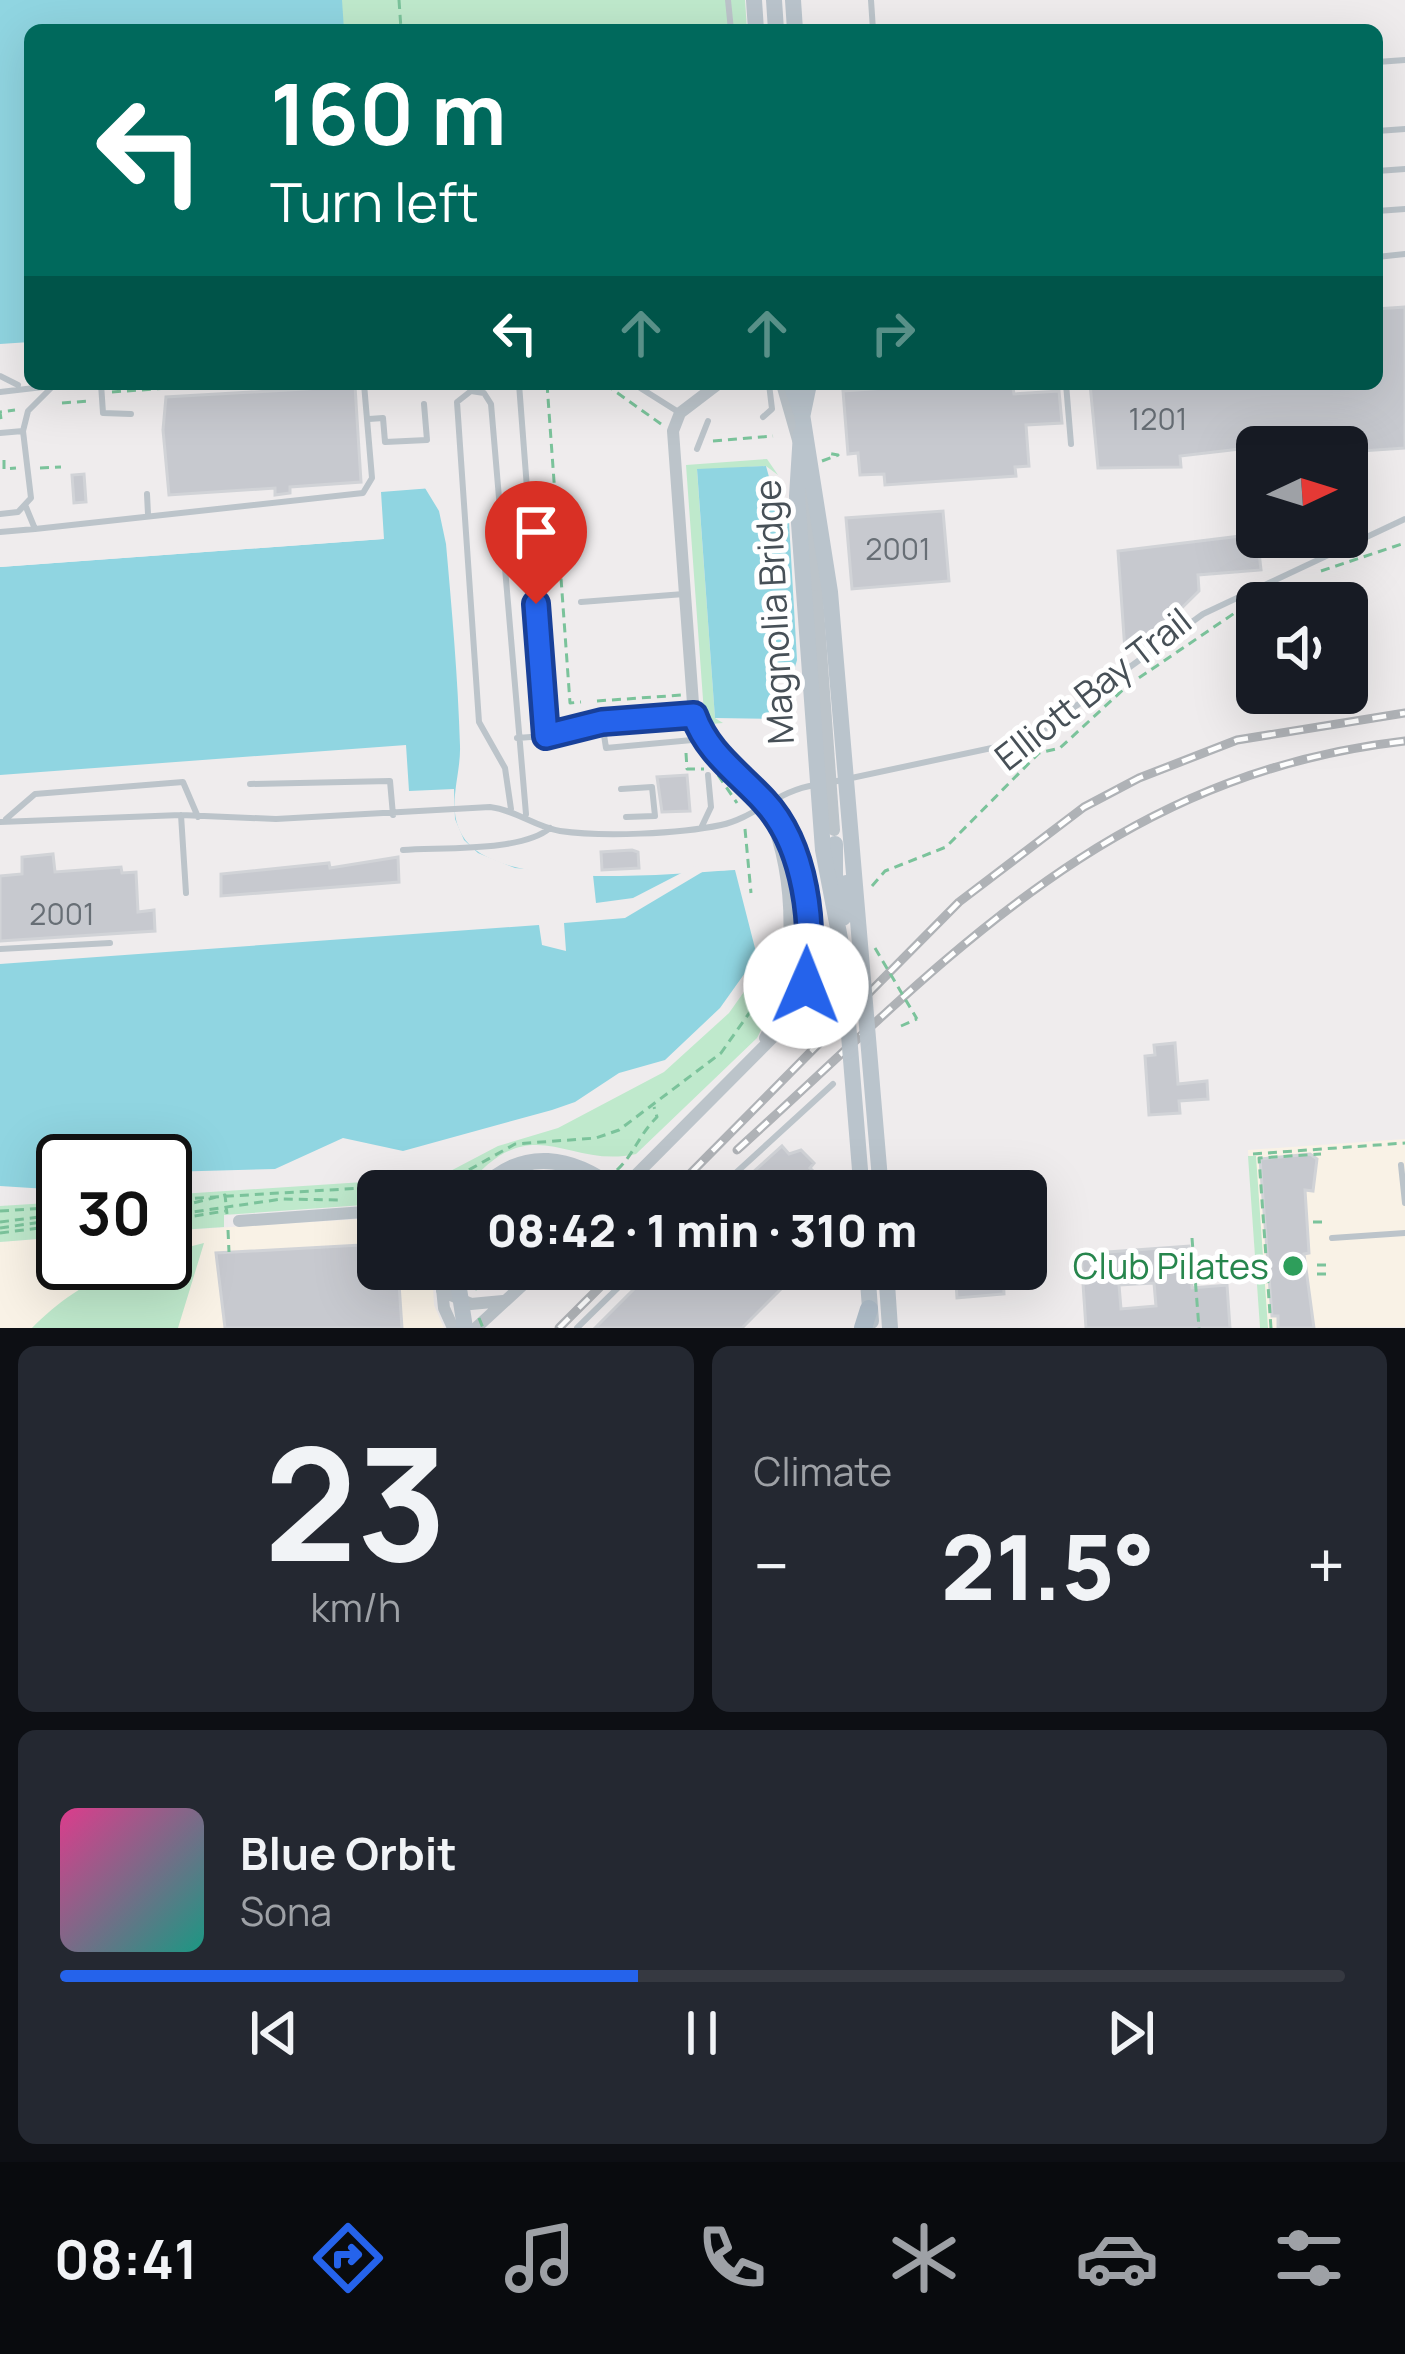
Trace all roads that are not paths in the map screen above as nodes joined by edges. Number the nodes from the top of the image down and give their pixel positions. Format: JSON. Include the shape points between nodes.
{"nodes":[{"id":1,"x":0,"y":376,"type":"edge"},
{"id":2,"x":21,"y":387,"type":"junction"},
{"id":3,"x":24,"y":387,"type":"edge"},
{"id":4,"x":49,"y":390,"type":"edge"},
{"id":5,"x":101,"y":390,"type":"edge"},
{"id":6,"x":365,"y":390,"type":"edge"},
{"id":7,"x":456,"y":390,"type":"edge"},
{"id":8,"x":519,"y":390,"type":"edge"},
{"id":9,"x":644,"y":390,"type":"edge"},
{"id":10,"x":710,"y":390,"type":"edge"},
{"id":11,"x":770,"y":390,"type":"edge"},
{"id":12,"x":788,"y":390,"type":"edge"},
{"id":13,"x":790,"y":390,"type":"edge"},
{"id":14,"x":804,"y":390,"type":"edge"},
{"id":15,"x":1066,"y":390,"type":"edge"},
{"id":16,"x":0,"y":392,"type":"edge"},
{"id":17,"x":457,"y":402,"type":"junction"},
{"id":18,"x":424,"y":404,"type":"dead end"},
{"id":19,"x":680,"y":413,"type":"junction"},
{"id":20,"x":131,"y":414,"type":"dead end"},
{"id":21,"x":802,"y":414,"type":"junction"},
{"id":22,"x":763,"y":417,"type":"dead end"},
{"id":23,"x":367,"y":419,"type":"junction"},
{"id":24,"x":708,"y":422,"type":"dead end"},
{"id":25,"x":23,"y":431,"type":"junction"},
{"id":26,"x":0,"y":434,"type":"edge"},
{"id":27,"x":1070,"y":444,"type":"dead end"},
{"id":28,"x":697,"y":449,"type":"dead end"},
{"id":29,"x":147,"y":494,"type":"dead end"},
{"id":30,"x":26,"y":507,"type":"junction"},
{"id":31,"x":0,"y":514,"type":"edge"},
{"id":32,"x":148,"y":514,"type":"junction"},
{"id":33,"x":1405,"y":519,"type":"edge"},
{"id":34,"x":35,"y":530,"type":"junction"},
{"id":35,"x":0,"y":532,"type":"edge"},
{"id":36,"x":684,"y":594,"type":"junction"},
{"id":37,"x":581,"y":602,"type":"dead end"},
{"id":38,"x":694,"y":715,"type":"junction"},
{"id":39,"x":602,"y":722,"type":"junction"},
{"id":40,"x":546,"y":736,"type":"junction"},
{"id":41,"x":518,"y":738,"type":"junction"},
{"id":42,"x":703,"y":740,"type":"junction"},
{"id":43,"x":709,"y":775,"type":"dead end"},
{"id":44,"x":250,"y":784,"type":"dead end"},
{"id":45,"x":621,"y":789,"type":"dead end"},
{"id":46,"x":764,"y":801,"type":"junction"},
{"id":47,"x":511,"y":809,"type":"junction"},
{"id":48,"x":847,"y":811,"type":"junction"},
{"id":49,"x":181,"y":815,"type":"junction"},
{"id":50,"x":393,"y":815,"type":"junction"},
{"id":51,"x":526,"y":816,"type":"junction"},
{"id":52,"x":655,"y":816,"type":"junction"},
{"id":53,"x":198,"y":817,"type":"junction"},
{"id":54,"x":626,"y":818,"type":"dead end"},
{"id":55,"x":2,"y":822,"type":"edge"},
{"id":56,"x":702,"y":826,"type":"junction"},
{"id":57,"x":550,"y":828,"type":"junction"},
{"id":58,"x":656,"y":829,"type":"junction"},
{"id":59,"x":835,"y":844,"type":"junction"},
{"id":60,"x":403,"y":850,"type":"dead end"},
{"id":61,"x":845,"y":883,"type":"junction"},
{"id":62,"x":186,"y":893,"type":"dead end"},
{"id":63,"x":838,"y":926,"type":"junction"},
{"id":64,"x":110,"y":943,"type":"dead end"},
{"id":65,"x":837,"y":949,"type":"junction"},
{"id":66,"x":0,"y":950,"type":"edge"},
{"id":67,"x":865,"y":964,"type":"junction"},
{"id":68,"x":783,"y":995,"type":"junction"},
{"id":69,"x":800,"y":999,"type":"junction"},
{"id":70,"x":759,"y":1051,"type":"junction"},
{"id":71,"x":833,"y":1084,"type":"dead end"},
{"id":72,"x":1401,"y":1165,"type":"dead end"},
{"id":73,"x":506,"y":1170,"type":"edge"},
{"id":74,"x":589,"y":1170,"type":"edge"},
{"id":75,"x":640,"y":1170,"type":"edge"},
{"id":76,"x":739,"y":1170,"type":"edge"},
{"id":77,"x":860,"y":1170,"type":"edge"},
{"id":78,"x":879,"y":1170,"type":"edge"},
{"id":79,"x":1405,"y":1204,"type":"edge"},
{"id":80,"x":357,"y":1216,"type":"edge"},
{"id":81,"x":239,"y":1221,"type":"dead end"},
{"id":82,"x":1405,"y":1233,"type":"edge"},
{"id":83,"x":1332,"y":1238,"type":"dead end"},
{"id":84,"x":459,"y":1290,"type":"edge"},
{"id":85,"x":518,"y":1290,"type":"edge"},
{"id":86,"x":616,"y":1290,"type":"edge"},
{"id":87,"x":867,"y":1290,"type":"edge"},
{"id":88,"x":887,"y":1290,"type":"edge"},
{"id":89,"x":442,"y":1291,"type":"joint"},
{"id":90,"x":508,"y":1300,"type":"junction"},
{"id":91,"x":868,"y":1322,"type":"edge"},
{"id":92,"x":453,"y":1328,"type":"edge"},
{"id":93,"x":465,"y":1328,"type":"edge"},
{"id":94,"x":476,"y":1328,"type":"edge"},
{"id":95,"x":578,"y":1328,"type":"edge"},
{"id":96,"x":890,"y":1328,"type":"edge"}],
"edges":[{"from":1,"to":2,"type":"lane"},
{"from":2,"to":3,"type":"lane"},
{"from":2,"to":16,"type":"lane"},
{"from":4,"to":25,"type":"lane","via":[[28,411]]},
{"from":5,"to":20,"type":"lane","via":[[103,413]]},
{"from":6,"to":23,"type":"lane"},
{"from":7,"to":17,"type":"lane"},
{"from":8,"to":40,"type":"lane"},
{"from":9,"to":19,"type":"lane"},
{"from":10,"to":19,"type":"street"},
{"from":11,"to":22,"type":"lane","via":[[772,410]]},
{"from":12,"to":59,"type":"street","bridge":true,"via":[[817,596]]},
{"from":13,"to":21,"type":"main road"},
{"from":14,"to":21,"type":"main road"},
{"from":15,"to":27,"type":"lane"},
{"from":17,"to":41,"type":"lane","via":[[478,391],[490,404]]},
{"from":17,"to":47,"type":"lane","via":[[479,722],[505,768]]},
{"from":18,"to":23,"type":"lane","via":[[427,440],[385,442],[383,418]]},
{"from":19,"to":36,"type":"street","via":[[673,431]]},
{"from":21,"to":48,"type":"main road","name":"Magnolia Bridge","bridge":true,"via":[[830,592]]},
{"from":21,"to":63,"type":"main road","name":"Magnolia Bridge","bridge":true,"via":[[802,589],[823,850]]},
{"from":23,"to":32,"type":"lane","via":[[371,478],[363,493]]},
{"from":24,"to":28,"type":"lane"},
{"from":25,"to":26,"type":"lane"},
{"from":25,"to":30,"type":"lane"},
{"from":29,"to":32,"type":"lane"},
{"from":30,"to":31,"type":"lane"},
{"from":30,"to":34,"type":"lane"},
{"from":32,"to":34,"type":"lane"},
{"from":33,"to":46,"type":"lane","via":[[1203,614],[1030,740]]},
{"from":34,"to":35,"type":"lane"},
{"from":36,"to":37,"type":"lane"},
{"from":36,"to":38,"type":"street"},
{"from":38,"to":39,"type":"lane"},
{"from":38,"to":42,"type":"street"},
{"from":39,"to":40,"type":"lane"},
{"from":39,"to":42,"type":"lane","via":[[606,748]]},
{"from":40,"to":41,"type":"lane"},
{"from":41,"to":51,"type":"lane"},
{"from":42,"to":46,"type":"street"},
{"from":43,"to":56,"type":"lane","via":[[711,807]]},
{"from":44,"to":50,"type":"lane","via":[[390,781]]},
{"from":45,"to":52,"type":"lane","via":[[652,787]]},
{"from":46,"to":56,"type":"lane","via":[[724,825]]},
{"from":46,"to":68,"type":"street","via":[[781,842]]},
{"from":46,"to":69,"type":"street","via":[[790,832],[807,913]]},
{"from":47,"to":50,"type":"lane"},
{"from":47,"to":51,"type":"lane"},
{"from":48,"to":61,"type":"main road","name":"Magnolia Bridge","bridge":true},
{"from":48,"to":67,"type":"main road","name":"Magnolia Bridge","bridge":true},
{"from":49,"to":53,"type":"lane"},
{"from":49,"to":55,"type":"lane"},
{"from":49,"to":62,"type":"lane"},
{"from":50,"to":53,"type":"lane"},
{"from":51,"to":57,"type":"lane"},
{"from":52,"to":54,"type":"lane"},
{"from":52,"to":58,"type":"lane"},
{"from":53,"to":55,"type":"lane","via":[[183,782],[35,794]]},
{"from":56,"to":58,"type":"lane"},
{"from":57,"to":58,"type":"lane"},
{"from":57,"to":60,"type":"lane","via":[[512,842]]},
{"from":59,"to":61,"type":"main road"},
{"from":59,"to":63,"type":"main road","bridge":true},
{"from":61,"to":65,"type":"main road","name":"Magnolia Bridge","bridge":true},
{"from":61,"to":67,"type":"main road","bridge":true},
{"from":63,"to":65,"type":"main road","name":"Magnolia Bridge","bridge":true},
{"from":64,"to":66,"type":"lane"},
{"from":65,"to":77,"type":"main road","name":"Magnolia Bridge","bridge":true},
{"from":67,"to":78,"type":"main road","name":"Magnolia Bridge","bridge":true},
{"from":68,"to":69,"type":"street"},
{"from":68,"to":70,"type":"street"},
{"from":69,"to":70,"type":"street"},
{"from":70,"to":75,"type":"street"},
{"from":71,"to":76,"type":"lane"},
{"from":72,"to":79,"type":"lane"},
{"from":73,"to":74,"type":"main road","via":[[549,1158]]},
{"from":80,"to":81,"type":"street"},
{"from":82,"to":83,"type":"lane"},
{"from":84,"to":93,"type":"main road","bridge":true},
{"from":85,"to":90,"type":"street"},
{"from":86,"to":95,"type":"lane"},
{"from":87,"to":91,"type":"main road"},
{"from":88,"to":96,"type":"main road"},
{"from":89,"to":90,"type":"street","via":[[471,1304]]},
{"from":89,"to":92,"type":"street"},
{"from":90,"to":94,"type":"street"}]}
